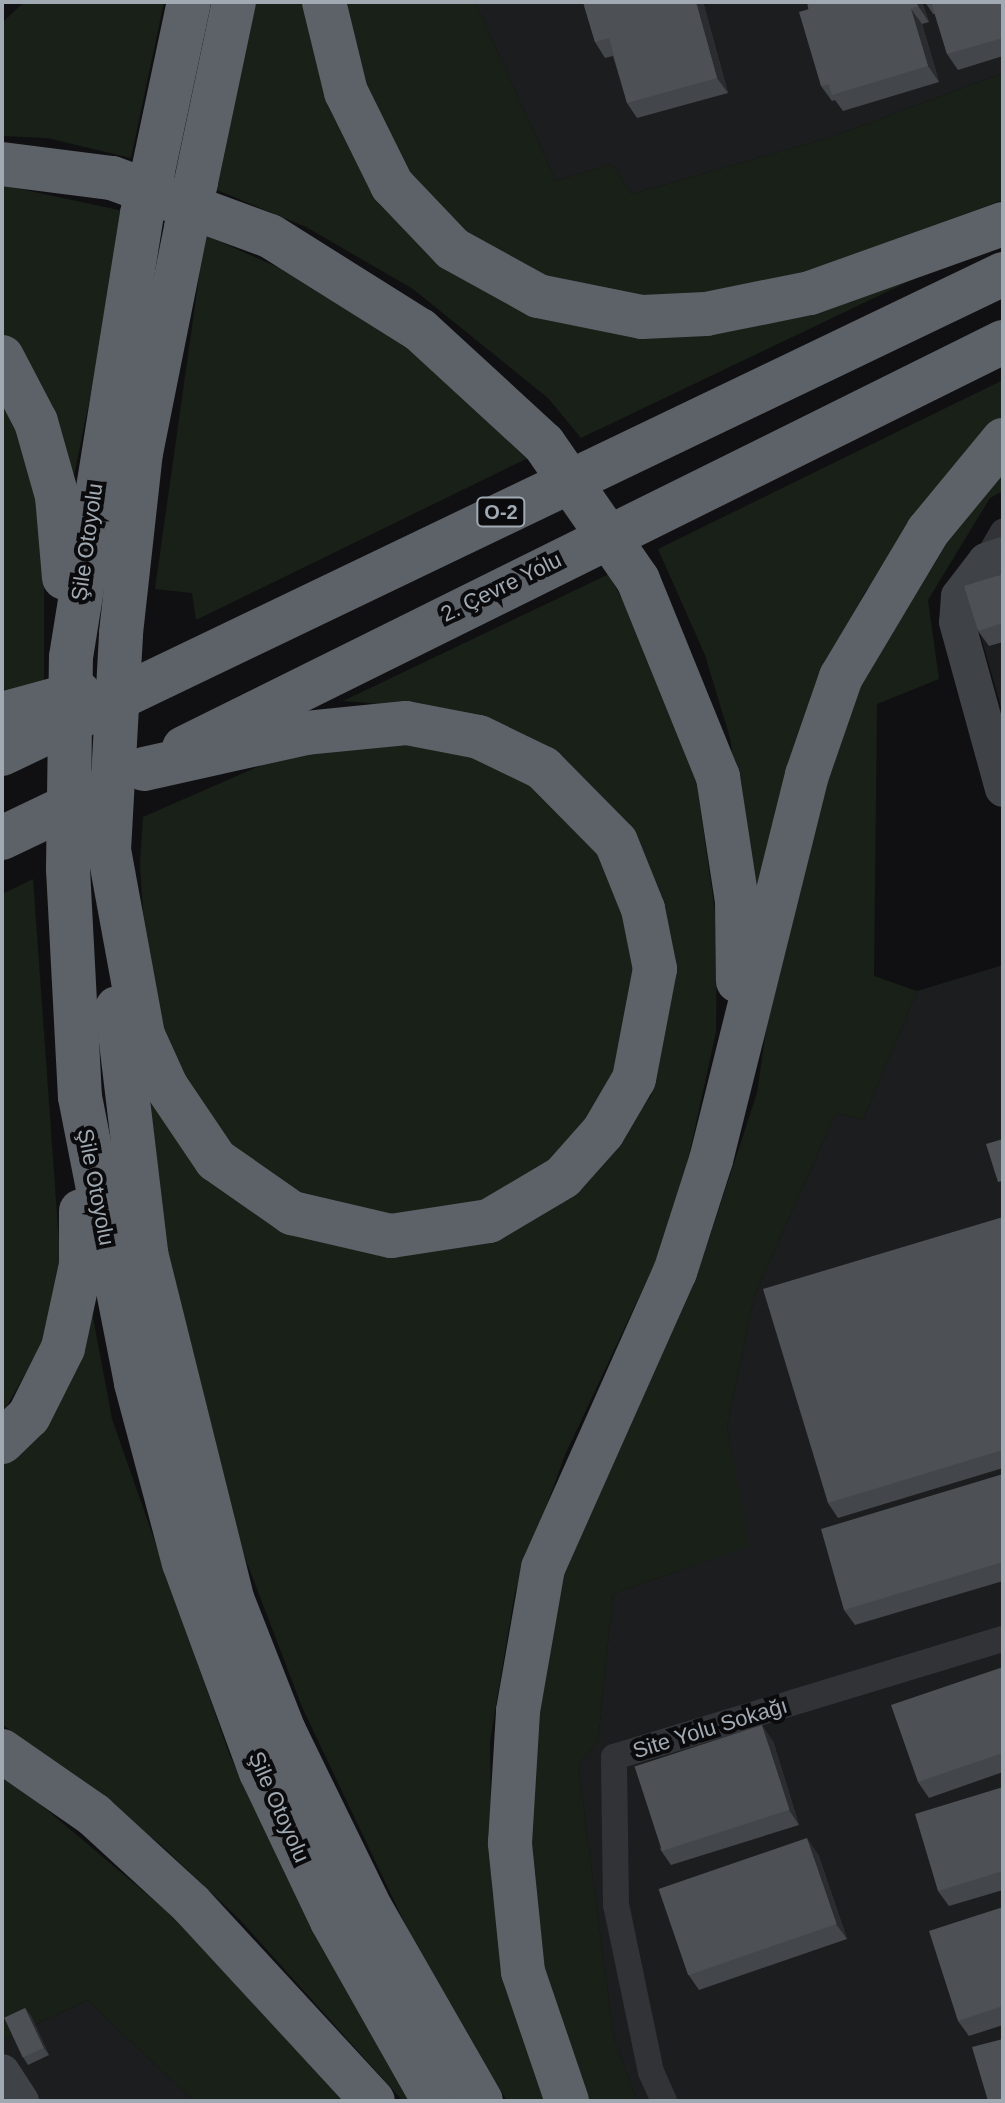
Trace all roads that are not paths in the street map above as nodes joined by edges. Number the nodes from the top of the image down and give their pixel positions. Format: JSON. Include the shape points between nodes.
{"nodes":[{"id":1,"x":189,"y":2,"type":"edge"},
{"id":2,"x":234,"y":2,"type":"edge"},
{"id":3,"x":324,"y":2,"type":"edge"},
{"id":4,"x":2,"y":164,"type":"edge"},
{"id":5,"x":1003,"y":224,"type":"edge"},
{"id":6,"x":1003,"y":274,"type":"edge"},
{"id":7,"x":1003,"y":342,"type":"edge"},
{"id":8,"x":2,"y":357,"type":"edge"},
{"id":9,"x":1003,"y":440,"type":"edge"},
{"id":10,"x":997,"y":549,"type":"edge"},
{"id":11,"x":71,"y":657,"type":"junction"},
{"id":12,"x":173,"y":667,"type":"junction"},
{"id":13,"x":2,"y":714,"type":"edge"},
{"id":14,"x":2,"y":754,"type":"edge"},
{"id":15,"x":144,"y":769,"type":"junction"},
{"id":16,"x":1003,"y":789,"type":"edge"},
{"id":17,"x":2,"y":838,"type":"edge"},
{"id":18,"x":109,"y":850,"type":"junction"},
{"id":19,"x":743,"y":1023,"type":"junction"},
{"id":20,"x":80,"y":1097,"type":"junction"},
{"id":21,"x":2,"y":1442,"type":"edge"},
{"id":22,"x":1003,"y":1639,"type":"edge"},
{"id":23,"x":2,"y":1751,"type":"edge"},
{"id":24,"x":2,"y":2072,"type":"edge"},
{"id":25,"x":21,"y":2101,"type":"edge"},
{"id":26,"x":373,"y":2101,"type":"edge"},
{"id":27,"x":434,"y":2101,"type":"edge"},
{"id":28,"x":481,"y":2101,"type":"edge"},
{"id":29,"x":567,"y":2101,"type":"edge"},
{"id":30,"x":664,"y":2101,"type":"edge"}],
"edges":[{"from":1,"to":11,"type":"highway","name":"Şile Otoyolu","bridge":true,"via":[[142,214]]},
{"from":2,"to":18,"type":"highway","name":"Şile Otoyolu","bridge":true,"via":[[141,453],[121,633]]},
{"from":3,"to":5,"type":"highway","via":[[346,92],[392,185],[453,249],[538,296],[642,317],[706,314],[810,293]]},
{"from":4,"to":19,"type":"highway","bridge":true,"via":[[112,178],[270,236],[420,330],[544,444],[638,580],[718,777],[737,901]]},
{"from":6,"to":12,"type":"highway","number":"O-2"},
{"from":7,"to":15,"type":"highway","name":"2. Çevre Yolu"},
{"from":8,"to":11,"type":"highway","via":[[36,422],[57,496]]},
{"from":9,"to":19,"type":"highway","via":[[920,542],[841,677]]},
{"from":10,"to":16,"type":"street","via":[[959,596],[957,622]]},
{"from":11,"to":20,"type":"highway","name":"Şile Otoyolu","bridge":true,"via":[[68,869]]},
{"from":12,"to":13,"type":"highway"},
{"from":12,"to":14,"type":"highway","number":"O-2"},
{"from":15,"to":17,"type":"highway","name":"2. Çevre Yolu"},
{"from":15,"to":18,"type":"highway","via":[[306,733],[406,723],[479,737],[543,768],[616,842],[643,909],[655,969],[634,1079],[603,1132],[563,1177],[489,1221],[391,1236],[292,1213],[216,1160],[166,1086],[143,1035]]},
{"from":18,"to":28,"type":"highway","name":"Şile Otoyolu","via":[[108,938],[146,1253],[233,1601],[284,1731],[371,1909]]},
{"from":19,"to":29,"type":"highway","via":[[675,1272],[543,1568],[518,1711],[510,1843],[523,1972]]},
{"from":20,"to":21,"type":"highway","via":[[81,1265],[66,1334],[29,1416]]},
{"from":20,"to":27,"type":"highway","name":"Şile Otoyolu","via":[[136,1383],[184,1563],[261,1772],[332,1921]]},
{"from":22,"to":30,"type":"street","name":"Site Yolu Sokağı","via":[[614,1757],[616,1905],[651,2072]]},
{"from":23,"to":26,"type":"highway","via":[[94,1815],[191,1904]]},
{"from":24,"to":25,"type":"street"}]}
